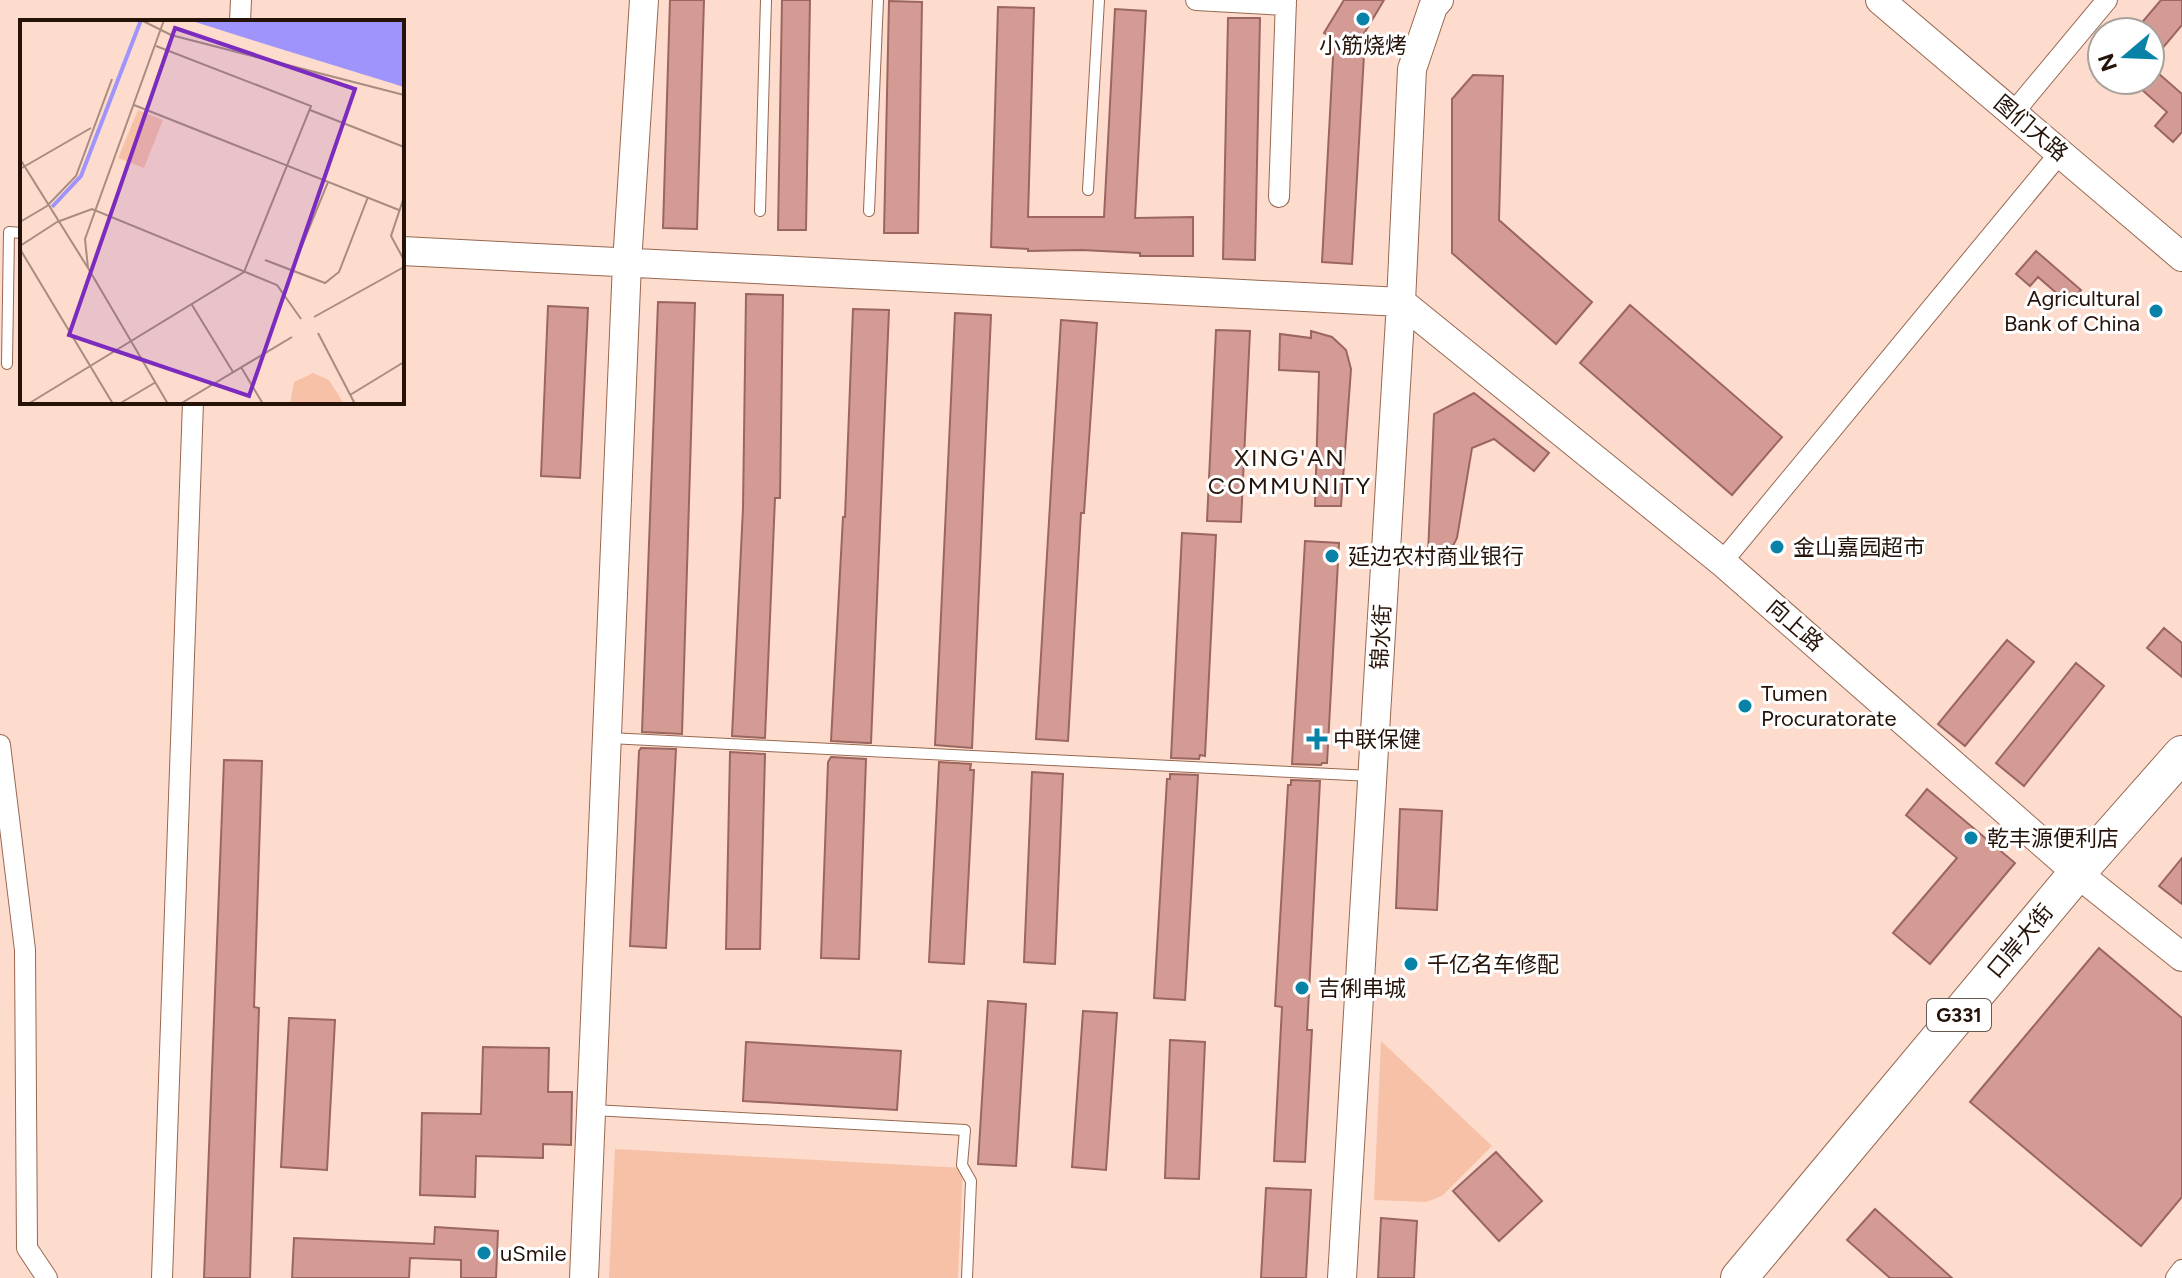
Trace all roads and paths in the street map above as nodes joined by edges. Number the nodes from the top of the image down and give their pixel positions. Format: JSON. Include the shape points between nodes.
{"nodes":[{"id":1,"x":241,"y":0,"type":"edge"},
{"id":2,"x":644,"y":0,"type":"edge"},
{"id":3,"x":766,"y":0,"type":"edge"},
{"id":4,"x":878,"y":0,"type":"edge"},
{"id":5,"x":1099,"y":0,"type":"edge"},
{"id":6,"x":1196,"y":0,"type":"edge"},
{"id":7,"x":1439,"y":0,"type":"edge"},
{"id":8,"x":1880,"y":0,"type":"edge"},
{"id":9,"x":2107,"y":0,"type":"edge"},
{"id":10,"x":1286,"y":3,"type":"edge"},
{"id":11,"x":240,"y":20,"type":"edge"},
{"id":12,"x":2013,"y":113,"type":"junction"},
{"id":13,"x":2060,"y":153,"type":"junction"},
{"id":14,"x":1088,"y":190,"type":"dead end"},
{"id":15,"x":1279,"y":197,"type":"dead end"},
{"id":16,"x":760,"y":211,"type":"dead end"},
{"id":17,"x":869,"y":211,"type":"dead end"},
{"id":18,"x":20,"y":233,"type":"edge"},
{"id":19,"x":404,"y":251,"type":"edge"},
{"id":20,"x":2182,"y":257,"type":"edge"},
{"id":21,"x":627,"y":263,"type":"junction"},
{"id":22,"x":1401,"y":302,"type":"junction"},
{"id":23,"x":7,"y":364,"type":"dead end"},
{"id":24,"x":193,"y":404,"type":"edge"},
{"id":25,"x":1722,"y":562,"type":"junction"},
{"id":26,"x":607,"y":738,"type":"junction"},
{"id":27,"x":0,"y":745,"type":"edge"},
{"id":28,"x":2182,"y":754,"type":"edge"},
{"id":29,"x":1372,"y":776,"type":"junction"},
{"id":30,"x":2077,"y":873,"type":"junction"},
{"id":31,"x":2182,"y":957,"type":"edge"},
{"id":32,"x":591,"y":1110,"type":"junction"},
{"id":33,"x":2182,"y":1270,"type":"edge"},
{"id":34,"x":47,"y":1278,"type":"edge"},
{"id":35,"x":162,"y":1278,"type":"edge"},
{"id":36,"x":584,"y":1278,"type":"edge"},
{"id":37,"x":967,"y":1278,"type":"edge"},
{"id":38,"x":1342,"y":1278,"type":"edge"},
{"id":39,"x":1739,"y":1278,"type":"edge"},
{"id":40,"x":2176,"y":1278,"type":"edge"}],
"edges":[{"from":1,"to":11,"type":"street"},
{"from":2,"to":21,"type":"street"},
{"from":3,"to":16,"type":"lane"},
{"from":4,"to":17,"type":"lane"},
{"from":5,"to":14,"type":"lane"},
{"from":6,"to":10,"type":"street"},
{"from":7,"to":22,"type":"street","name":"锦水街","via":[[1412,69]]},
{"from":8,"to":12,"type":"street","name":"图们大路"},
{"from":9,"to":12,"type":"street"},
{"from":10,"to":15,"type":"street"},
{"from":12,"to":13,"type":"street","name":"图们大路"},
{"from":13,"to":20,"type":"street","name":"图们大路"},
{"from":13,"to":25,"type":"street"},
{"from":18,"to":23,"type":"lane","via":[[9,232]]},
{"from":19,"to":21,"type":"street"},
{"from":21,"to":22,"type":"street"},
{"from":21,"to":26,"type":"street"},
{"from":22,"to":25,"type":"street","name":"向上路"},
{"from":22,"to":29,"type":"street","name":"锦水街"},
{"from":24,"to":35,"type":"street"},
{"from":25,"to":30,"type":"street","name":"向上路"},
{"from":26,"to":29,"type":"lane"},
{"from":26,"to":32,"type":"street"},
{"from":27,"to":34,"type":"street","via":[[25,950],[27,1248]]},
{"from":28,"to":30,"type":"highway","name":"口岸大街","number":"G331"},
{"from":29,"to":38,"type":"street","name":"锦水街"},
{"from":30,"to":31,"type":"street","name":"向上路"},
{"from":30,"to":39,"type":"highway","name":"口岸大街","number":"G331"},
{"from":32,"to":36,"type":"street"},
{"from":32,"to":37,"type":"lane","via":[[965,1130],[962,1165],[971,1181]]},
{"from":33,"to":40,"type":"street"}]}
